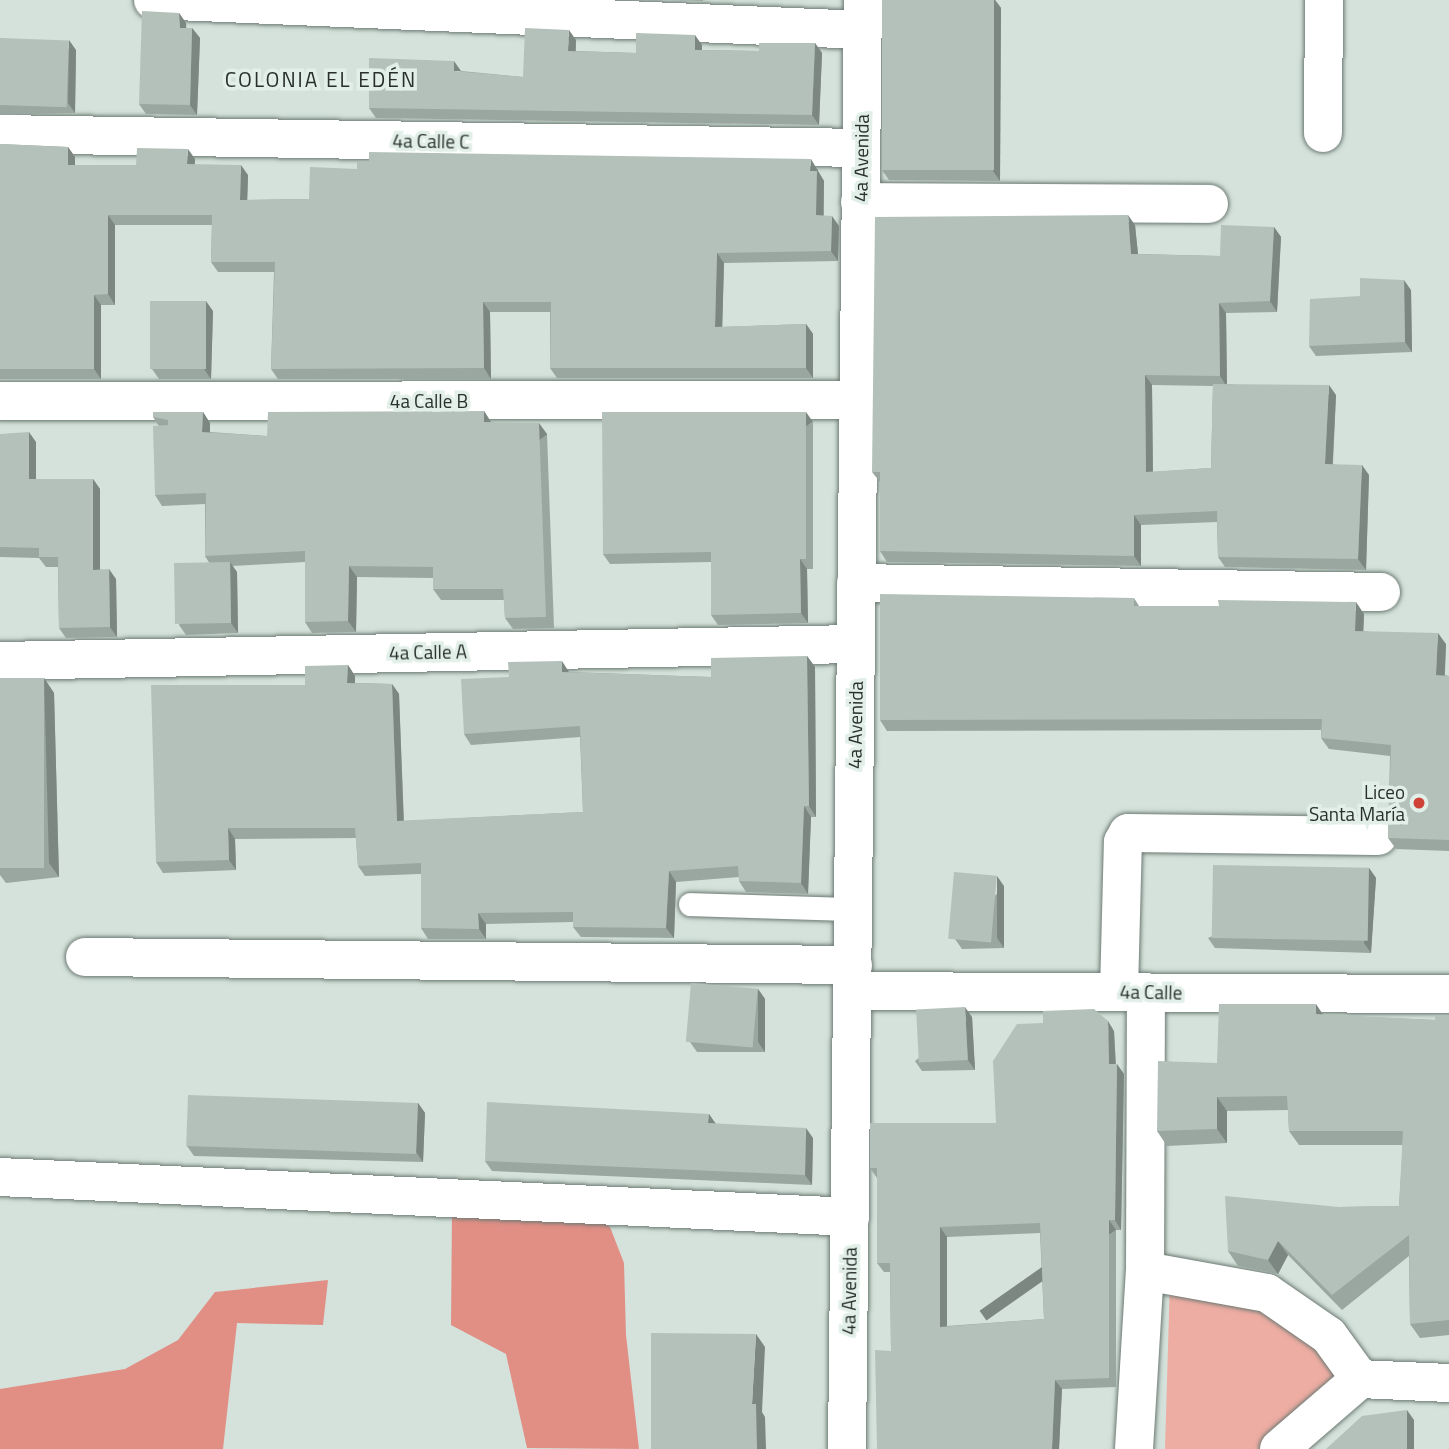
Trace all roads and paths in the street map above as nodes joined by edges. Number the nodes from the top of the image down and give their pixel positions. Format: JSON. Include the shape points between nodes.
{"nodes":[{"id":1,"x":1324,"y":0,"type":"edge"},
{"id":2,"x":153,"y":1,"type":"edge"},
{"id":3,"x":863,"y":15,"type":"edge"},
{"id":4,"x":1323,"y":132,"type":"dead end"},
{"id":5,"x":0,"y":134,"type":"edge"},
{"id":6,"x":861,"y":148,"type":"junction"},
{"id":7,"x":860,"y":202,"type":"junction"},
{"id":8,"x":1209,"y":204,"type":"dead end"},
{"id":9,"x":858,"y":400,"type":"junction"},
{"id":10,"x":0,"y":401,"type":"edge"},
{"id":11,"x":856,"y":583,"type":"junction"},
{"id":12,"x":1381,"y":592,"type":"dead end"},
{"id":13,"x":856,"y":644,"type":"junction"},
{"id":14,"x":0,"y":661,"type":"edge"},
{"id":15,"x":1378,"y":836,"type":"dead end"},
{"id":16,"x":690,"y":904,"type":"dead end"},
{"id":17,"x":853,"y":909,"type":"junction"},
{"id":18,"x":85,"y":957,"type":"dead end"},
{"id":19,"x":853,"y":978,"type":"junction"},
{"id":20,"x":1133,"y":991,"type":"junction"},
{"id":21,"x":1449,"y":994,"type":"edge"},
{"id":22,"x":0,"y":1177,"type":"edge"},
{"id":23,"x":850,"y":1217,"type":"junction"},
{"id":24,"x":1145,"y":1272,"type":"junction"},
{"id":25,"x":1360,"y":1379,"type":"junction"},
{"id":26,"x":1449,"y":1383,"type":"edge"},
{"id":27,"x":847,"y":1449,"type":"edge"},
{"id":28,"x":1134,"y":1449,"type":"edge"},
{"id":29,"x":1279,"y":1449,"type":"edge"}],
"edges":[{"from":1,"to":4,"type":"street"},
{"from":2,"to":3,"type":"street"},
{"from":3,"to":6,"type":"street","name":"4a Avenida"},
{"from":5,"to":6,"type":"street","name":"4a Calle C"},
{"from":6,"to":7,"type":"street","name":"4a Avenida"},
{"from":7,"to":8,"type":"street"},
{"from":7,"to":9,"type":"street","name":"4a Avenida"},
{"from":9,"to":10,"type":"street","name":"4a Calle B"},
{"from":9,"to":11,"type":"street","name":"4a Avenida"},
{"from":11,"to":12,"type":"street"},
{"from":11,"to":13,"type":"street","name":"4a Avenida"},
{"from":13,"to":14,"type":"street","name":"4a Calle A"},
{"from":13,"to":17,"type":"street","name":"4a Avenida"},
{"from":15,"to":20,"type":"street","via":[[1128,833],[1124,842]]},
{"from":16,"to":17,"type":"lane"},
{"from":17,"to":19,"type":"street","name":"4a Avenida"},
{"from":18,"to":19,"type":"street","name":"4a Calle"},
{"from":19,"to":20,"type":"street","name":"4a Calle"},
{"from":19,"to":23,"type":"street","name":"4a Avenida"},
{"from":20,"to":21,"type":"street","name":"4a Calle"},
{"from":20,"to":24,"type":"street"},
{"from":22,"to":23,"type":"street"},
{"from":23,"to":27,"type":"street","name":"4a Avenida"},
{"from":24,"to":25,"type":"street","via":[[1267,1293],[1329,1336]]},
{"from":24,"to":28,"type":"street"},
{"from":25,"to":26,"type":"street"},
{"from":25,"to":29,"type":"street"}]}
